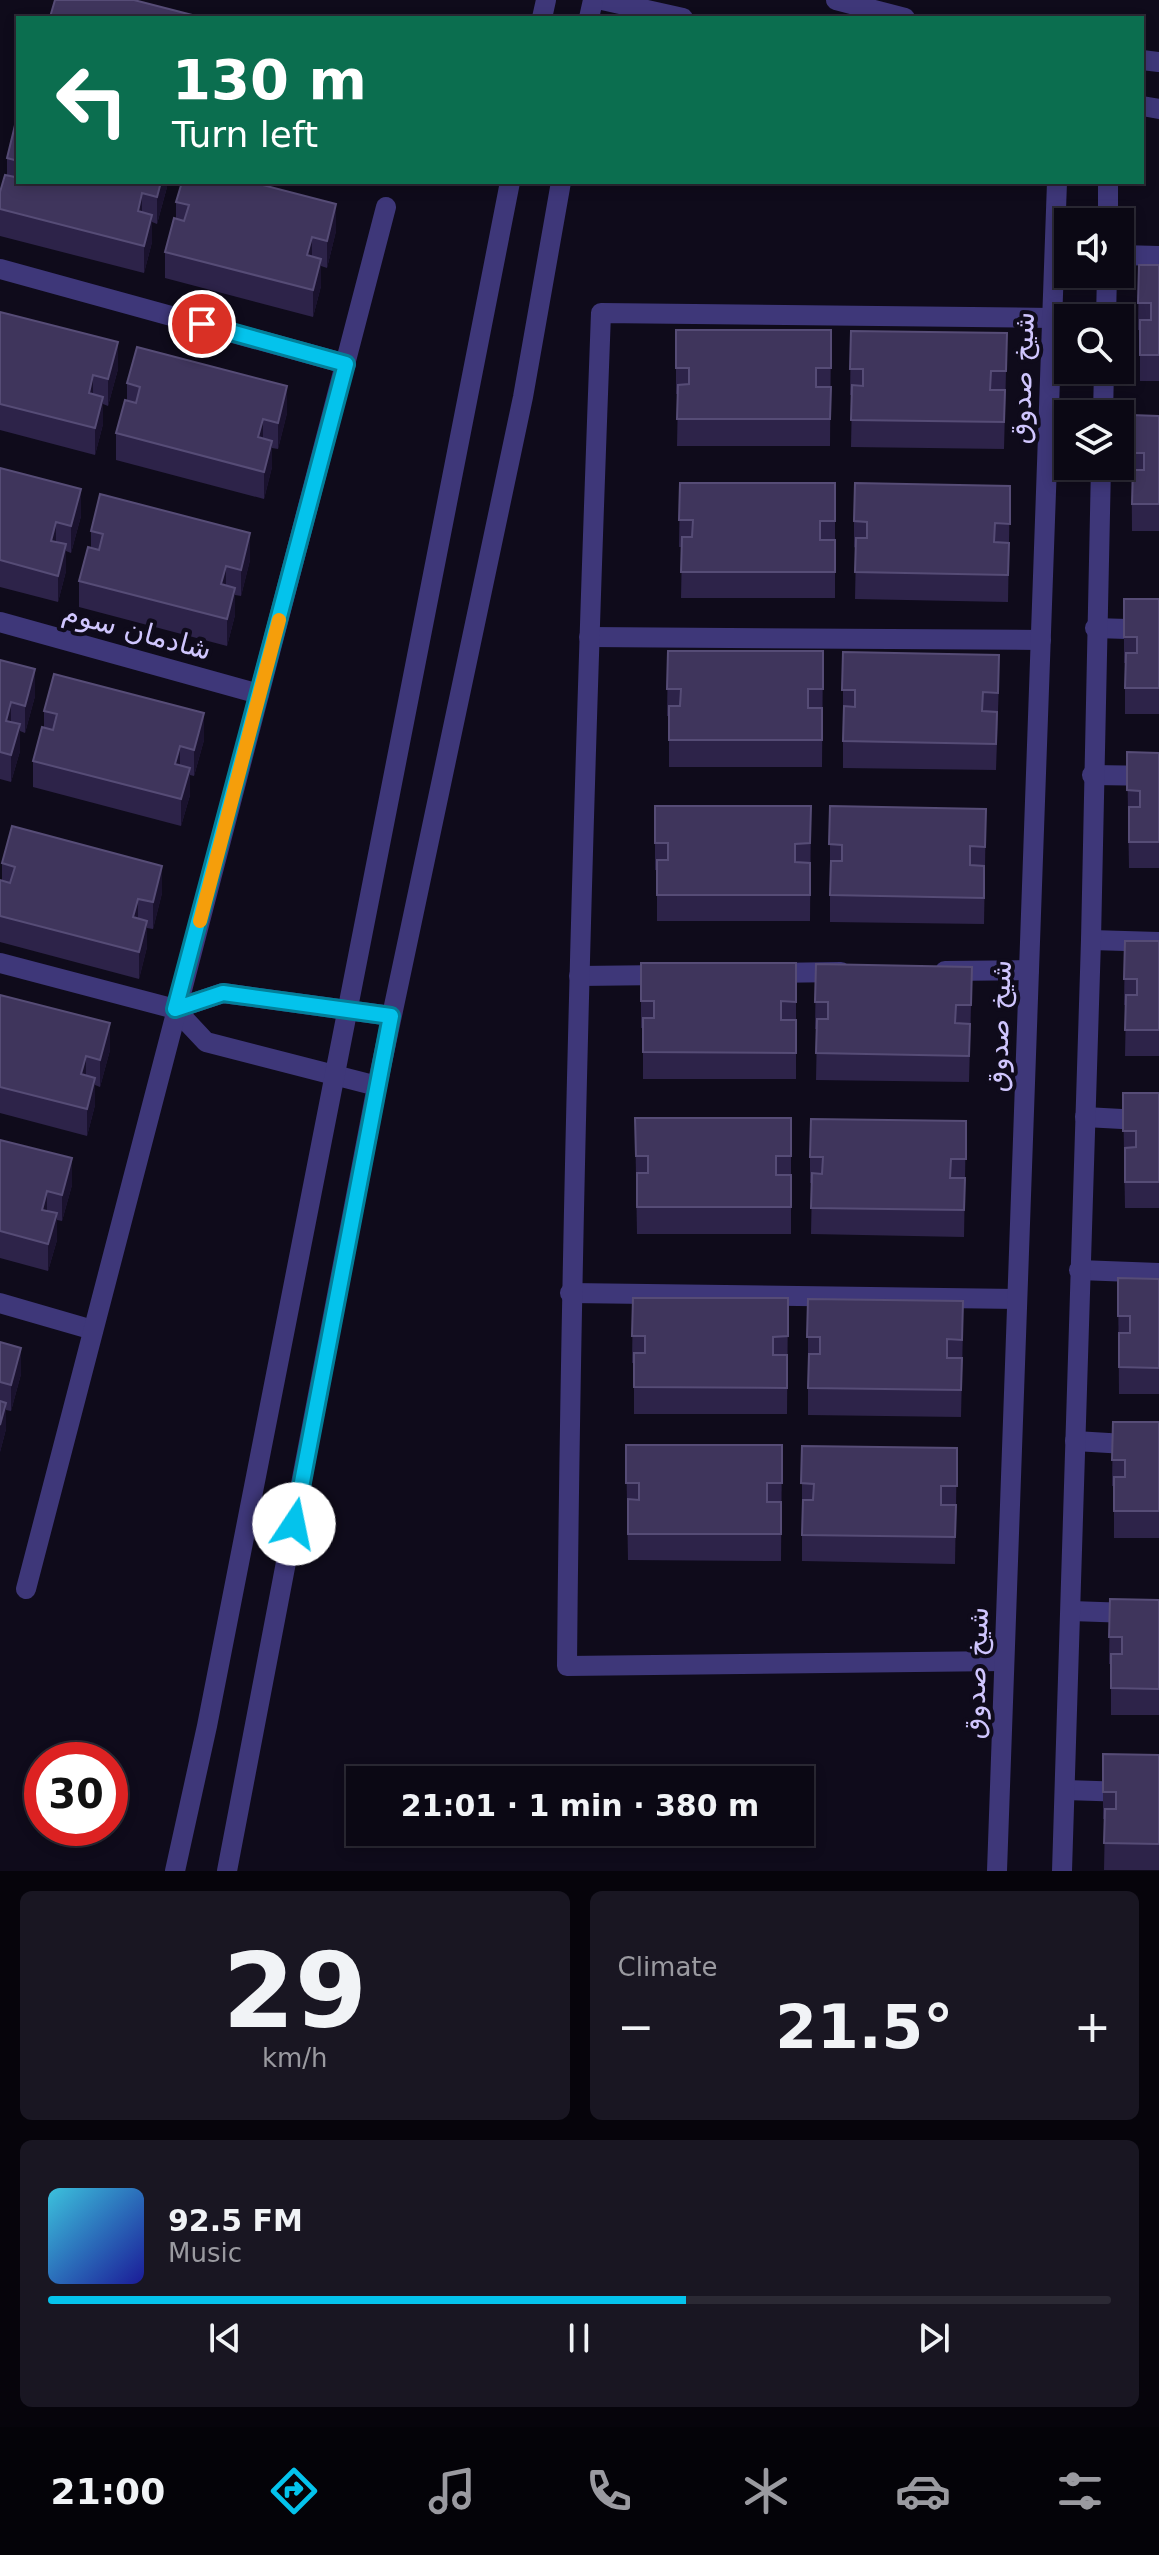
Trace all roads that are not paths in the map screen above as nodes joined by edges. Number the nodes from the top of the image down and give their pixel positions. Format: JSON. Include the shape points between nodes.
{"nodes":[{"id":1,"x":602,"y":0,"type":"edge"},
{"id":2,"x":836,"y":0,"type":"edge"},
{"id":3,"x":674,"y":16,"type":"edge"},
{"id":4,"x":897,"y":16,"type":"edge"},
{"id":5,"x":510,"y":184,"type":"edge"},
{"id":6,"x":561,"y":184,"type":"edge"},
{"id":7,"x":1057,"y":184,"type":"edge"},
{"id":8,"x":1108,"y":184,"type":"edge"},
{"id":9,"x":386,"y":207,"type":"dead end"},
{"id":10,"x":1108,"y":208,"type":"edge"},
{"id":11,"x":1134,"y":255,"type":"edge"},
{"id":12,"x":1159,"y":256,"type":"edge"},
{"id":13,"x":0,"y":269,"type":"edge"},
{"id":14,"x":1052,"y":318,"type":"junction"},
{"id":15,"x":346,"y":364,"type":"junction"},
{"id":16,"x":1134,"y":457,"type":"edge"},
{"id":17,"x":1159,"y":458,"type":"edge"},
{"id":18,"x":1100,"y":480,"type":"edge"},
{"id":19,"x":0,"y":622,"type":"edge"},
{"id":20,"x":1095,"y":628,"type":"junction"},
{"id":21,"x":1159,"y":630,"type":"edge"},
{"id":22,"x":589,"y":637,"type":"junction"},
{"id":23,"x":1041,"y":640,"type":"junction"},
{"id":24,"x":259,"y":694,"type":"junction"},
{"id":25,"x":1092,"y":775,"type":"junction"},
{"id":26,"x":1159,"y":776,"type":"edge"},
{"id":27,"x":1091,"y":940,"type":"junction"},
{"id":28,"x":1159,"y":942,"type":"edge"},
{"id":29,"x":0,"y":963,"type":"edge"},
{"id":30,"x":1029,"y":970,"type":"junction"},
{"id":31,"x":921,"y":971,"type":"edge"},
{"id":32,"x":858,"y":972,"type":"edge"},
{"id":33,"x":750,"y":973,"type":"edge"},
{"id":34,"x":688,"y":974,"type":"edge"},
{"id":35,"x":579,"y":976,"type":"junction"},
{"id":36,"x":175,"y":1009,"type":"junction"},
{"id":37,"x":345,"y":1009,"type":"junction"},
{"id":38,"x":391,"y":1016,"type":"junction"},
{"id":39,"x":336,"y":1076,"type":"junction"},
{"id":40,"x":377,"y":1086,"type":"junction"},
{"id":41,"x":1085,"y":1117,"type":"junction"},
{"id":42,"x":1159,"y":1121,"type":"edge"},
{"id":43,"x":1079,"y":1270,"type":"junction"},
{"id":44,"x":1159,"y":1273,"type":"edge"},
{"id":45,"x":570,"y":1293,"type":"junction"},
{"id":46,"x":1017,"y":1299,"type":"junction"},
{"id":47,"x":0,"y":1303,"type":"edge"},
{"id":48,"x":93,"y":1330,"type":"junction"},
{"id":49,"x":1075,"y":1441,"type":"junction"},
{"id":50,"x":1159,"y":1446,"type":"edge"},
{"id":51,"x":26,"y":1589,"type":"dead end"},
{"id":52,"x":1071,"y":1611,"type":"junction"},
{"id":53,"x":1159,"y":1614,"type":"edge"},
{"id":54,"x":1004,"y":1661,"type":"junction"},
{"id":55,"x":1065,"y":1790,"type":"junction"},
{"id":56,"x":1159,"y":1793,"type":"edge"},
{"id":57,"x":175,"y":1871,"type":"edge"},
{"id":58,"x":227,"y":1871,"type":"edge"},
{"id":59,"x":997,"y":1871,"type":"edge"},
{"id":60,"x":1062,"y":1871,"type":"edge"}],
"edges":[{"from":1,"to":3,"type":"street"},
{"from":2,"to":4,"type":"street"},
{"from":5,"to":37,"type":"street"},
{"from":6,"to":38,"type":"street","via":[[523,397]]},
{"from":7,"to":14,"type":"street","name":"شیخ صدوق"},
{"from":8,"to":10,"type":"street"},
{"from":9,"to":15,"type":"street"},
{"from":11,"to":12,"type":"street"},
{"from":13,"to":15,"type":"street"},
{"from":14,"to":22,"type":"street","via":[[601,313]]},
{"from":14,"to":23,"type":"street","name":"شیخ صدوق"},
{"from":15,"to":24,"type":"street"},
{"from":16,"to":17,"type":"street"},
{"from":18,"to":20,"type":"street"},
{"from":19,"to":24,"type":"street","name":"شادمان سوم"},
{"from":20,"to":21,"type":"street"},
{"from":20,"to":25,"type":"street"},
{"from":22,"to":23,"type":"street"},
{"from":22,"to":35,"type":"street"},
{"from":23,"to":30,"type":"street","name":"شیخ صدوق"},
{"from":24,"to":36,"type":"street"},
{"from":25,"to":26,"type":"street"},
{"from":25,"to":27,"type":"street"},
{"from":27,"to":28,"type":"street"},
{"from":27,"to":41,"type":"street"},
{"from":29,"to":36,"type":"street"},
{"from":30,"to":31,"type":"street"},
{"from":30,"to":46,"type":"street","name":"شیخ صدوق"},
{"from":32,"to":33,"type":"street"},
{"from":34,"to":35,"type":"street"},
{"from":35,"to":45,"type":"street"},
{"from":36,"to":37,"type":"street","via":[[223,993]]},
{"from":36,"to":39,"type":"street","via":[[206,1042]]},
{"from":36,"to":48,"type":"street"},
{"from":37,"to":38,"type":"street"},
{"from":37,"to":39,"type":"street"},
{"from":38,"to":40,"type":"street"},
{"from":39,"to":40,"type":"street"},
{"from":39,"to":57,"type":"street"},
{"from":40,"to":58,"type":"street"},
{"from":41,"to":42,"type":"street"},
{"from":41,"to":43,"type":"street"},
{"from":43,"to":44,"type":"street"},
{"from":43,"to":49,"type":"street"},
{"from":45,"to":46,"type":"street"},
{"from":45,"to":54,"type":"street","via":[[567,1666]]},
{"from":46,"to":54,"type":"street","name":"شیخ صدوق"},
{"from":47,"to":48,"type":"street"},
{"from":48,"to":51,"type":"street"},
{"from":49,"to":50,"type":"street"},
{"from":49,"to":52,"type":"street"},
{"from":52,"to":53,"type":"street"},
{"from":52,"to":55,"type":"street"},
{"from":54,"to":59,"type":"street","name":"شیخ صدوق"},
{"from":55,"to":56,"type":"street"},
{"from":55,"to":60,"type":"street"}]}
